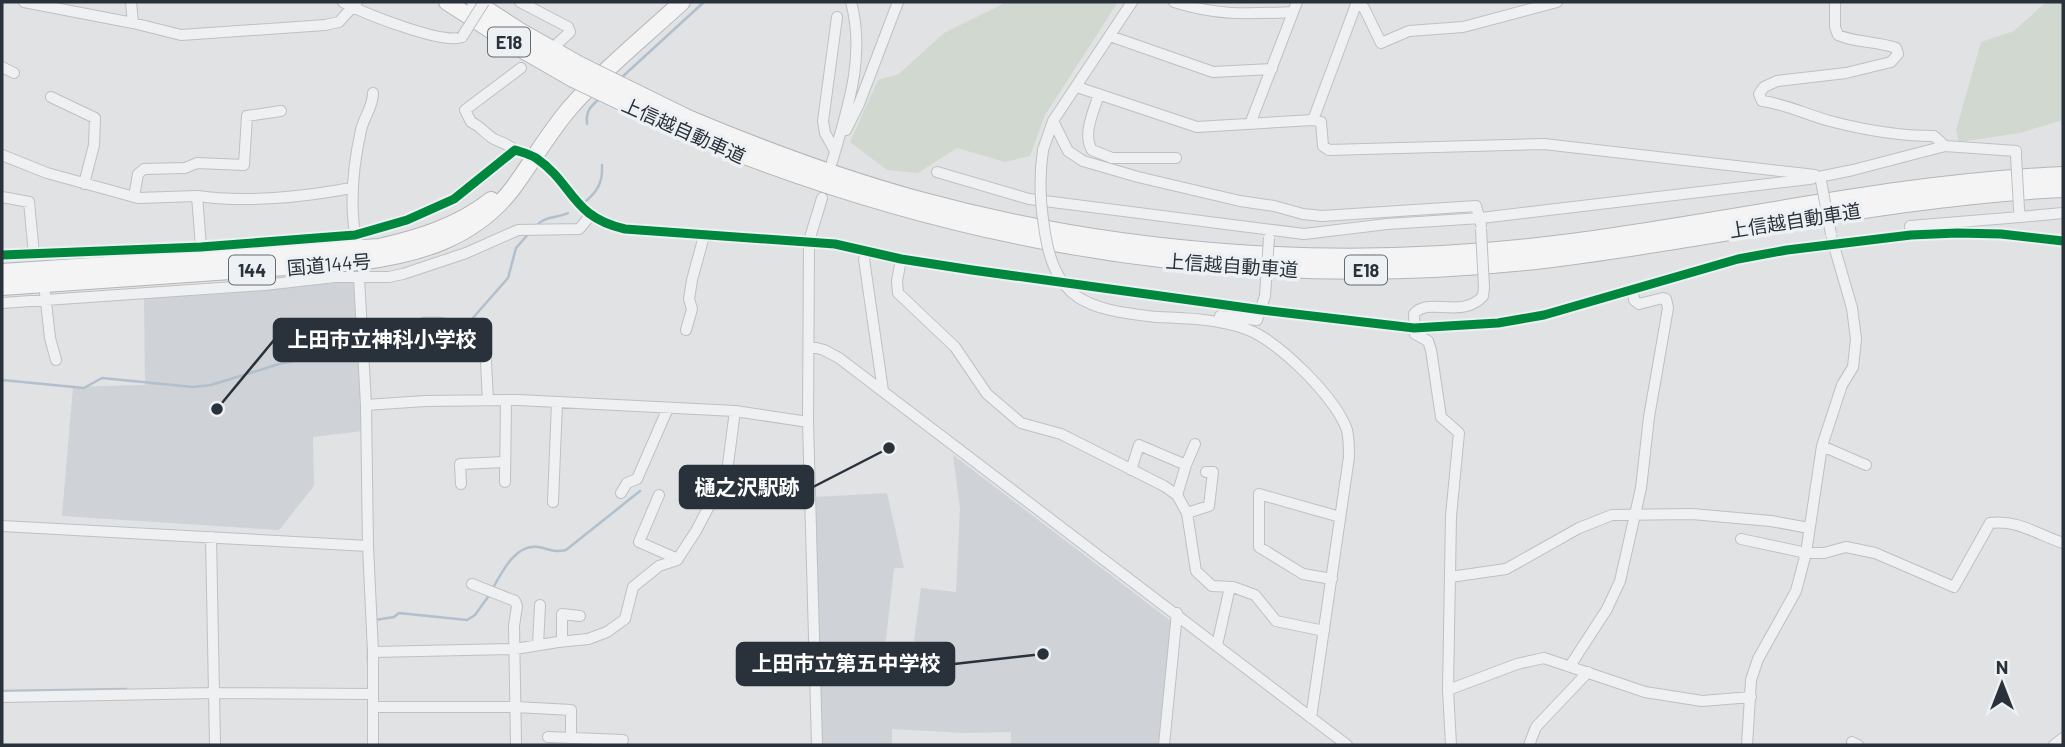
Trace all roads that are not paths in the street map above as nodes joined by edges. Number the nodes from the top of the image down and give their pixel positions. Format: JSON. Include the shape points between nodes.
{"nodes":[{"id":1,"x":24,"y":2,"type":"edge"},
{"id":2,"x":131,"y":2,"type":"edge"},
{"id":3,"x":447,"y":2,"type":"edge"},
{"id":4,"x":475,"y":2,"type":"edge"},
{"id":5,"x":484,"y":2,"type":"edge"},
{"id":6,"x":520,"y":2,"type":"edge"},
{"id":7,"x":682,"y":2,"type":"edge"},
{"id":8,"x":851,"y":2,"type":"edge"},
{"id":9,"x":898,"y":2,"type":"edge"},
{"id":10,"x":1132,"y":2,"type":"edge"},
{"id":11,"x":1174,"y":2,"type":"edge"},
{"id":12,"x":1557,"y":2,"type":"edge"},
{"id":13,"x":1835,"y":2,"type":"edge"},
{"id":14,"x":1357,"y":3,"type":"edge"},
{"id":15,"x":351,"y":4,"type":"edge"},
{"id":16,"x":1295,"y":7,"type":"edge"},
{"id":17,"x":836,"y":17,"type":"dead end"},
{"id":18,"x":133,"y":23,"type":"junction"},
{"id":19,"x":1110,"y":36,"type":"junction"},
{"id":20,"x":558,"y":43,"type":"dead end"},
{"id":21,"x":2,"y":67,"type":"edge"},
{"id":22,"x":521,"y":68,"type":"dead end"},
{"id":23,"x":1272,"y":69,"type":"junction"},
{"id":24,"x":577,"y":72,"type":"junction"},
{"id":25,"x":14,"y":73,"type":"dead end"},
{"id":26,"x":1077,"y":87,"type":"junction"},
{"id":27,"x":373,"y":93,"type":"dead end"},
{"id":28,"x":1100,"y":94,"type":"junction"},
{"id":29,"x":51,"y":97,"type":"dead end"},
{"id":30,"x":281,"y":111,"type":"dead end"},
{"id":31,"x":1314,"y":120,"type":"junction"},
{"id":32,"x":1053,"y":121,"type":"junction"},
{"id":33,"x":1250,"y":124,"type":"junction"},
{"id":34,"x":685,"y":125,"type":"junction"},
{"id":35,"x":1945,"y":146,"type":"junction"},
{"id":36,"x":515,"y":150,"type":"junction"},
{"id":37,"x":2,"y":155,"type":"edge"},
{"id":38,"x":534,"y":157,"type":"junction"},
{"id":39,"x":833,"y":157,"type":"junction"},
{"id":40,"x":1176,"y":158,"type":"dead end"},
{"id":41,"x":937,"y":172,"type":"dead end"},
{"id":42,"x":2063,"y":175,"type":"edge"},
{"id":43,"x":1821,"y":178,"type":"junction"},
{"id":44,"x":83,"y":184,"type":"junction"},
{"id":45,"x":351,"y":188,"type":"junction"},
{"id":46,"x":2063,"y":189,"type":"edge"},
{"id":47,"x":197,"y":196,"type":"junction"},
{"id":48,"x":2,"y":197,"type":"edge"},
{"id":49,"x":134,"y":197,"type":"junction"},
{"id":50,"x":822,"y":198,"type":"dead end"},
{"id":51,"x":2019,"y":213,"type":"junction"},
{"id":52,"x":2063,"y":213,"type":"edge"},
{"id":53,"x":590,"y":216,"type":"junction"},
{"id":54,"x":1481,"y":224,"type":"junction"},
{"id":55,"x":1269,"y":234,"type":"junction"},
{"id":56,"x":1911,"y":235,"type":"junction"},
{"id":57,"x":704,"y":236,"type":"junction"},
{"id":58,"x":1832,"y":239,"type":"junction"},
{"id":59,"x":809,"y":241,"type":"junction"},
{"id":60,"x":2063,"y":241,"type":"edge"},
{"id":61,"x":356,"y":242,"type":"junction"},
{"id":62,"x":201,"y":247,"type":"junction"},
{"id":63,"x":34,"y":254,"type":"junction"},
{"id":64,"x":2,"y":255,"type":"edge"},
{"id":65,"x":901,"y":259,"type":"junction"},
{"id":66,"x":864,"y":260,"type":"dead end"},
{"id":67,"x":2,"y":272,"type":"edge"},
{"id":68,"x":359,"y":278,"type":"junction"},
{"id":69,"x":2,"y":287,"type":"edge"},
{"id":70,"x":1633,"y":290,"type":"junction"},
{"id":71,"x":45,"y":291,"type":"junction"},
{"id":72,"x":2,"y":303,"type":"edge"},
{"id":73,"x":1262,"y":310,"type":"junction"},
{"id":74,"x":1198,"y":319,"type":"junction"},
{"id":75,"x":484,"y":324,"type":"dead end"},
{"id":76,"x":1414,"y":328,"type":"junction"},
{"id":77,"x":686,"y":330,"type":"dead end"},
{"id":78,"x":809,"y":346,"type":"junction"},
{"id":79,"x":56,"y":360,"type":"dead end"},
{"id":80,"x":883,"y":391,"type":"junction"},
{"id":81,"x":488,"y":400,"type":"junction"},
{"id":82,"x":506,"y":400,"type":"junction"},
{"id":83,"x":557,"y":402,"type":"junction"},
{"id":84,"x":366,"y":405,"type":"junction"},
{"id":85,"x":668,"y":408,"type":"junction"},
{"id":86,"x":734,"y":411,"type":"junction"},
{"id":87,"x":808,"y":422,"type":"junction"},
{"id":88,"x":1195,"y":444,"type":"dead end"},
{"id":89,"x":1822,"y":446,"type":"junction"},
{"id":90,"x":505,"y":462,"type":"junction"},
{"id":91,"x":1186,"y":465,"type":"junction"},
{"id":92,"x":1866,"y":465,"type":"dead end"},
{"id":93,"x":1131,"y":470,"type":"junction"},
{"id":94,"x":1206,"y":472,"type":"dead end"},
{"id":95,"x":505,"y":482,"type":"dead end"},
{"id":96,"x":461,"y":484,"type":"dead end"},
{"id":97,"x":621,"y":493,"type":"dead end"},
{"id":98,"x":659,"y":495,"type":"dead end"},
{"id":99,"x":1177,"y":495,"type":"junction"},
{"id":100,"x":552,"y":502,"type":"dead end"},
{"id":101,"x":1187,"y":513,"type":"junction"},
{"id":102,"x":1635,"y":515,"type":"junction"},
{"id":103,"x":1340,"y":517,"type":"junction"},
{"id":104,"x":2,"y":526,"type":"edge"},
{"id":105,"x":1809,"y":528,"type":"junction"},
{"id":106,"x":211,"y":537,"type":"junction"},
{"id":107,"x":1741,"y":538,"type":"dead end"},
{"id":108,"x":2063,"y":543,"type":"edge"},
{"id":109,"x":368,"y":545,"type":"junction"},
{"id":110,"x":1806,"y":553,"type":"junction"},
{"id":111,"x":678,"y":559,"type":"junction"},
{"id":112,"x":1450,"y":578,"type":"junction"},
{"id":113,"x":1332,"y":579,"type":"junction"},
{"id":114,"x":472,"y":584,"type":"dead end"},
{"id":115,"x":1230,"y":587,"type":"junction"},
{"id":116,"x":540,"y":605,"type":"dead end"},
{"id":117,"x":1177,"y":613,"type":"junction"},
{"id":118,"x":580,"y":615,"type":"dead end"},
{"id":119,"x":1324,"y":631,"type":"junction"},
{"id":120,"x":562,"y":641,"type":"junction"},
{"id":121,"x":538,"y":645,"type":"junction"},
{"id":122,"x":1217,"y":645,"type":"junction"},
{"id":123,"x":515,"y":649,"type":"junction"},
{"id":124,"x":373,"y":652,"type":"junction"},
{"id":125,"x":1570,"y":666,"type":"junction"},
{"id":126,"x":1588,"y":672,"type":"junction"},
{"id":127,"x":1448,"y":690,"type":"junction"},
{"id":128,"x":214,"y":693,"type":"junction"},
{"id":129,"x":373,"y":694,"type":"junction"},
{"id":130,"x":2,"y":696,"type":"edge"},
{"id":131,"x":1751,"y":697,"type":"junction"},
{"id":132,"x":373,"y":707,"type":"junction"},
{"id":133,"x":516,"y":707,"type":"junction"},
{"id":134,"x":1311,"y":718,"type":"junction"},
{"id":135,"x":548,"y":737,"type":"dead end"},
{"id":136,"x":571,"y":738,"type":"junction"},
{"id":137,"x":2063,"y":738,"type":"edge"},
{"id":138,"x":623,"y":740,"type":"dead end"},
{"id":139,"x":215,"y":745,"type":"edge"},
{"id":140,"x":373,"y":745,"type":"edge"},
{"id":141,"x":516,"y":745,"type":"edge"},
{"id":142,"x":817,"y":745,"type":"edge"},
{"id":143,"x":1164,"y":745,"type":"edge"},
{"id":144,"x":1347,"y":745,"type":"edge"},
{"id":145,"x":1451,"y":745,"type":"edge"},
{"id":146,"x":1529,"y":745,"type":"edge"},
{"id":147,"x":1747,"y":745,"type":"edge"},
{"id":148,"x":2054,"y":745,"type":"edge"}],
"edges":[{"from":1,"to":18,"type":"street"},
{"from":2,"to":18,"type":"street"},
{"from":3,"to":24,"type":"highway","name":"上信越自動車道","number":"E18","via":[[514,45]]},
{"from":4,"to":24,"type":"highway","name":"上信越自動車道","number":"E18"},
{"from":5,"to":15,"type":"street","bridge":true,"via":[[456,40],[383,20]]},
{"from":6,"to":20,"type":"street","via":[[568,27],[570,32]]},
{"from":7,"to":38,"type":"highway","name":"国道144号","number":"144","via":[[583,94]]},
{"from":8,"to":39,"type":"street","via":[[858,35],[857,65]]},
{"from":9,"to":39,"type":"street"},
{"from":10,"to":19,"type":"street"},
{"from":11,"to":16,"type":"street","via":[[1201,11],[1239,15]]},
{"from":12,"to":14,"type":"street","via":[[1463,27],[1409,31],[1381,43]]},
{"from":13,"to":35,"type":"street","via":[[1838,35],[1883,43],[1896,48],[1898,54],[1891,62],[1846,73],[1777,81],[1759,94],[1762,101],[1900,136],[1934,136]]},
{"from":14,"to":31,"type":"street"},
{"from":15,"to":18,"type":"street","via":[[339,22],[325,25],[181,35]]},
{"from":16,"to":23,"type":"street"},
{"from":17,"to":39,"type":"street","via":[[823,121]]},
{"from":19,"to":23,"type":"street","via":[[1213,72]]},
{"from":19,"to":26,"type":"street"},
{"from":21,"to":25,"type":"street"},
{"from":22,"to":36,"type":"street","via":[[465,110],[471,122]]},
{"from":23,"to":33,"type":"street"},
{"from":24,"to":34,"type":"highway","name":"上信越自動車道","number":"E18","bridge":true},
{"from":26,"to":28,"type":"street"},
{"from":26,"to":32,"type":"street"},
{"from":27,"to":45,"type":"street","via":[[361,127]]},
{"from":28,"to":33,"type":"street","via":[[1197,127]]},
{"from":28,"to":40,"type":"street","via":[[1090,125],[1092,150],[1112,158]]},
{"from":29,"to":44,"type":"street","via":[[95,118],[94,145]]},
{"from":30,"to":49,"type":"street","via":[[247,116],[244,165],[197,163],[185,168],[144,169],[138,174]]},
{"from":31,"to":33,"type":"street"},
{"from":31,"to":43,"type":"street","via":[[1321,122],[1323,146],[1329,150],[1544,144]]},
{"from":32,"to":54,"type":"street","via":[[1068,151],[1083,161],[1138,177],[1322,216],[1476,206]]},
{"from":32,"to":74,"type":"street","bridge":true,"via":[[1043,150],[1040,188],[1047,248],[1066,288],[1094,307],[1119,313]]},
{"from":34,"to":42,"type":"highway","name":"上信越自動車道","number":"E18","via":[[908,197],[983,216],[1143,244],[1266,255],[1498,251],[1909,189]]},
{"from":34,"to":46,"type":"highway","name":"上信越自動車道","number":"E18","via":[[802,179],[982,230],[1120,255],[1265,269],[1499,264],[1901,204]]},
{"from":35,"to":43,"type":"street"},
{"from":35,"to":51,"type":"street","bridge":true,"via":[[2016,151]]},
{"from":36,"to":38,"type":"street"},
{"from":36,"to":61,"type":"street","via":[[454,199]]},
{"from":37,"to":44,"type":"street"},
{"from":38,"to":53,"type":"street"},
{"from":38,"to":61,"type":"highway","name":"国道144号","number":"144","via":[[502,192],[470,215],[417,237]]},
{"from":38,"to":71,"type":"highway","name":"国道144号","number":"144","via":[[504,200],[477,224],[402,256]]},
{"from":41,"to":55,"type":"street","via":[[1029,199]]},
{"from":43,"to":54,"type":"street"},
{"from":43,"to":58,"type":"street","bridge":true},
{"from":44,"to":49,"type":"street"},
{"from":45,"to":47,"type":"street","via":[[312,196],[219,200]]},
{"from":45,"to":61,"type":"street"},
{"from":47,"to":49,"type":"street"},
{"from":47,"to":62,"type":"street"},
{"from":48,"to":63,"type":"street","via":[[29,202]]},
{"from":50,"to":59,"type":"street"},
{"from":51,"to":52,"type":"street"},
{"from":51,"to":56,"type":"street","via":[[1910,226]]},
{"from":53,"to":57,"type":"street","via":[[625,229]]},
{"from":53,"to":68,"type":"street","via":[[579,229],[518,230],[403,274]]},
{"from":54,"to":55,"type":"street","via":[[1387,224]]},
{"from":54,"to":76,"type":"street","bridge":true,"via":[[1483,296],[1469,307],[1418,309]]},
{"from":55,"to":73,"type":"street","bridge":true},
{"from":56,"to":58,"type":"street"},
{"from":56,"to":60,"type":"street","via":[[2001,234]]},
{"from":57,"to":59,"type":"street"},
{"from":57,"to":77,"type":"street","via":[[692,280]]},
{"from":58,"to":70,"type":"street","via":[[1738,259]]},
{"from":58,"to":89,"type":"street","via":[[1856,339],[1853,367],[1842,385]]},
{"from":59,"to":65,"type":"street"},
{"from":59,"to":78,"type":"street"},
{"from":61,"to":62,"type":"street"},
{"from":61,"to":67,"type":"highway","name":"国道144号","number":"144"},
{"from":62,"to":63,"type":"street"},
{"from":63,"to":64,"type":"street"},
{"from":65,"to":73,"type":"street"},
{"from":65,"to":93,"type":"street","via":[[898,293],[955,347],[987,394],[1021,423],[1061,434]]},
{"from":66,"to":80,"type":"street"},
{"from":68,"to":71,"type":"street","via":[[90,298]]},
{"from":68,"to":84,"type":"street"},
{"from":69,"to":71,"type":"highway","name":"国道144号","number":"144"},
{"from":70,"to":76,"type":"street","via":[[1544,315]]},
{"from":70,"to":102,"type":"street","via":[[1639,304],[1663,298],[1668,307]]},
{"from":71,"to":72,"type":"street"},
{"from":71,"to":79,"type":"street"},
{"from":73,"to":74,"type":"street","via":[[1257,320]]},
{"from":73,"to":76,"type":"street"},
{"from":74,"to":103,"type":"street","via":[[1247,329],[1264,338],[1289,356],[1334,406],[1349,443]]},
{"from":75,"to":81,"type":"street"},
{"from":76,"to":112,"type":"street","via":[[1415,334],[1428,341],[1441,417],[1459,433]]},
{"from":78,"to":80,"type":"street","via":[[839,358]]},
{"from":78,"to":87,"type":"street"},
{"from":80,"to":117,"type":"street"},
{"from":81,"to":82,"type":"street"},
{"from":81,"to":84,"type":"street"},
{"from":82,"to":83,"type":"street"},
{"from":82,"to":90,"type":"street"},
{"from":83,"to":85,"type":"street"},
{"from":83,"to":100,"type":"street"},
{"from":84,"to":109,"type":"street"},
{"from":85,"to":86,"type":"street"},
{"from":85,"to":97,"type":"street","via":[[637,479],[627,483]]},
{"from":86,"to":87,"type":"street"},
{"from":86,"to":111,"type":"street","via":[[727,472]]},
{"from":87,"to":142,"type":"street"},
{"from":88,"to":91,"type":"street"},
{"from":89,"to":92,"type":"street"},
{"from":89,"to":105,"type":"street"},
{"from":90,"to":95,"type":"street"},
{"from":90,"to":96,"type":"street","via":[[460,464]]},
{"from":91,"to":93,"type":"street","via":[[1139,445]]},
{"from":91,"to":99,"type":"street"},
{"from":93,"to":99,"type":"street"},
{"from":94,"to":101,"type":"street","via":[[1213,472],[1209,506]]},
{"from":98,"to":111,"type":"street","via":[[639,542]]},
{"from":99,"to":101,"type":"street"},
{"from":101,"to":115,"type":"street","via":[[1196,571],[1212,586]]},
{"from":102,"to":105,"type":"street","via":[[1718,516]]},
{"from":102,"to":112,"type":"street","via":[[1612,515],[1578,528],[1506,569]]},
{"from":102,"to":125,"type":"street","via":[[1620,581]]},
{"from":103,"to":113,"type":"street"},
{"from":103,"to":113,"type":"street","via":[[1259,494],[1259,547],[1303,574]]},
{"from":104,"to":106,"type":"street"},
{"from":105,"to":110,"type":"street"},
{"from":106,"to":109,"type":"street"},
{"from":106,"to":128,"type":"street"},
{"from":107,"to":110,"type":"street"},
{"from":108,"to":110,"type":"street","via":[[2023,526],[1990,523],[1954,587],[1875,553],[1846,547]]},
{"from":109,"to":124,"type":"street"},
{"from":110,"to":131,"type":"street","via":[[1796,591],[1758,659]]},
{"from":111,"to":120,"type":"street","via":[[659,566],[633,587],[625,619],[607,632]]},
{"from":112,"to":127,"type":"street"},
{"from":113,"to":119,"type":"street"},
{"from":114,"to":123,"type":"street","via":[[514,601]]},
{"from":115,"to":119,"type":"street","via":[[1255,595],[1276,621]]},
{"from":115,"to":122,"type":"street"},
{"from":116,"to":121,"type":"street"},
{"from":117,"to":122,"type":"street"},
{"from":117,"to":143,"type":"street"},
{"from":118,"to":120,"type":"street","via":[[562,614]]},
{"from":119,"to":134,"type":"street"},
{"from":120,"to":121,"type":"street"},
{"from":121,"to":123,"type":"street"},
{"from":122,"to":134,"type":"street"},
{"from":123,"to":124,"type":"street"},
{"from":123,"to":133,"type":"street"},
{"from":124,"to":129,"type":"street"},
{"from":125,"to":126,"type":"street"},
{"from":125,"to":127,"type":"street","via":[[1544,658],[1533,660]]},
{"from":126,"to":131,"type":"street","via":[[1668,696],[1702,701]]},
{"from":126,"to":146,"type":"street","via":[[1536,727]]},
{"from":127,"to":145,"type":"street"},
{"from":128,"to":129,"type":"street"},
{"from":128,"to":130,"type":"street"},
{"from":128,"to":139,"type":"street"},
{"from":129,"to":132,"type":"street"},
{"from":131,"to":147,"type":"street"},
{"from":132,"to":133,"type":"street"},
{"from":132,"to":140,"type":"street"},
{"from":133,"to":136,"type":"street","via":[[571,710]]},
{"from":133,"to":141,"type":"street"},
{"from":134,"to":144,"type":"street"},
{"from":135,"to":136,"type":"street"},
{"from":136,"to":138,"type":"street"},
{"from":137,"to":148,"type":"street"}]}
